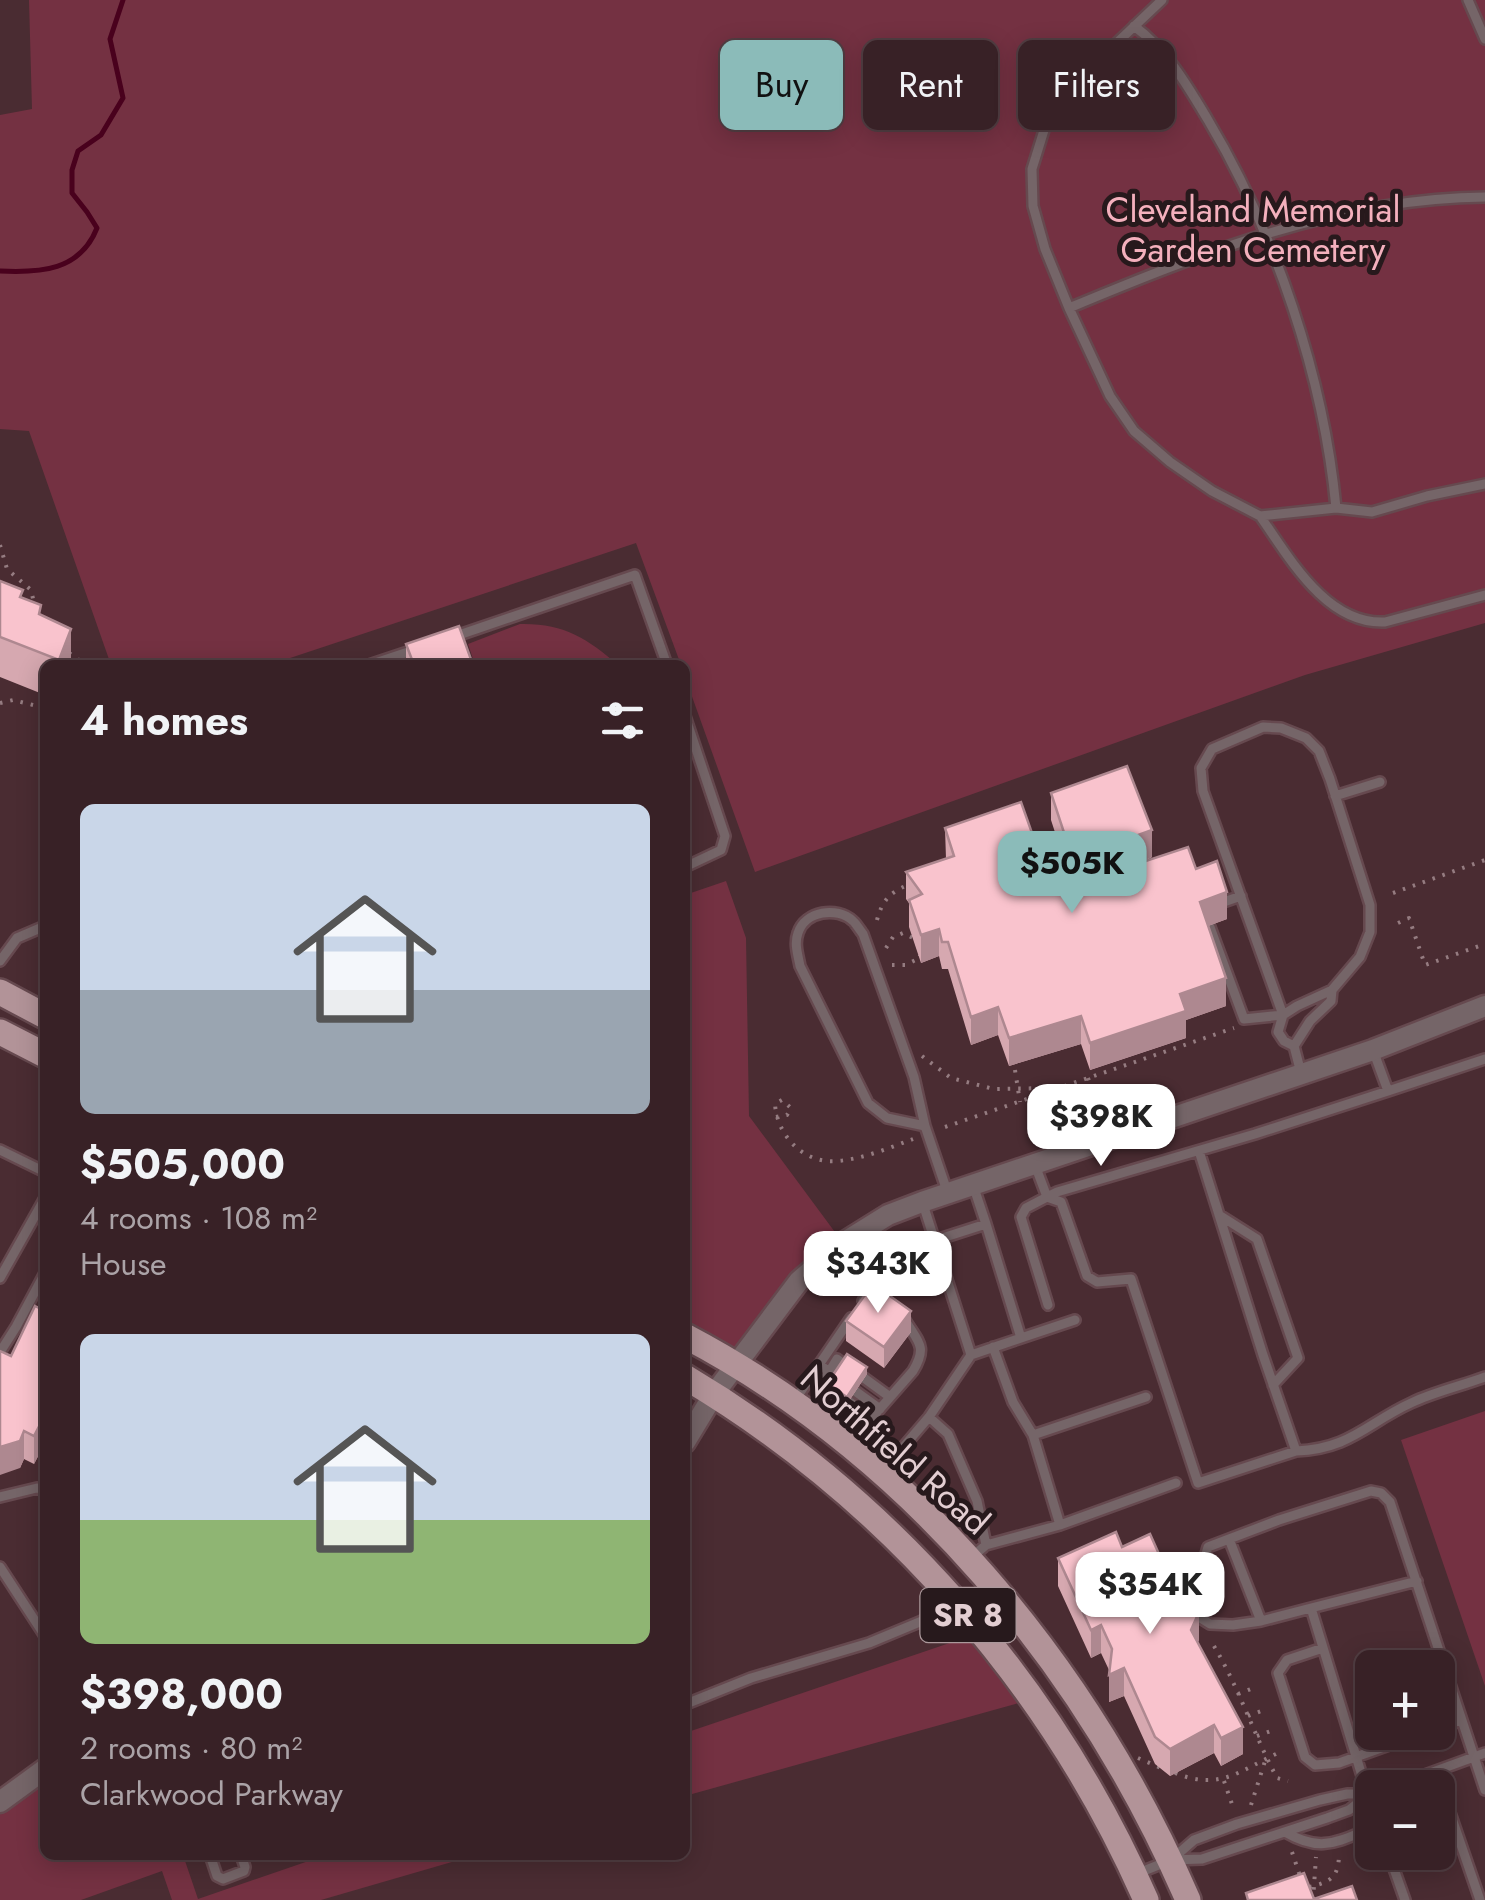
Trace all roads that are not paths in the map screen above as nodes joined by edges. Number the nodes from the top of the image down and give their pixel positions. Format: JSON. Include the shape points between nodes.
{"nodes":[{"id":1,"x":1162,"y":0,"type":"edge"},
{"id":2,"x":1468,"y":0,"type":"edge"},
{"id":3,"x":1134,"y":26,"type":"junction"},
{"id":4,"x":1485,"y":39,"type":"edge"},
{"id":5,"x":1485,"y":198,"type":"edge"},
{"id":6,"x":1264,"y":234,"type":"junction"},
{"id":7,"x":1069,"y":308,"type":"junction"},
{"id":8,"x":1485,"y":484,"type":"edge"},
{"id":9,"x":1336,"y":508,"type":"junction"},
{"id":10,"x":1260,"y":516,"type":"junction"},
{"id":11,"x":1485,"y":595,"type":"edge"},
{"id":12,"x":460,"y":634,"type":"junction"},
{"id":13,"x":442,"y":640,"type":"edge"},
{"id":14,"x":424,"y":646,"type":"edge"},
{"id":15,"x":465,"y":650,"type":"edge"},
{"id":16,"x":384,"y":660,"type":"edge"},
{"id":17,"x":666,"y":660,"type":"edge"},
{"id":18,"x":690,"y":731,"type":"edge"},
{"id":19,"x":1380,"y":782,"type":"dead end"},
{"id":20,"x":1335,"y":796,"type":"junction"},
{"id":21,"x":690,"y":865,"type":"edge"},
{"id":22,"x":1241,"y":896,"type":"junction"},
{"id":23,"x":40,"y":928,"type":"edge"},
{"id":24,"x":0,"y":961,"type":"edge"},
{"id":25,"x":1332,"y":990,"type":"junction"},
{"id":26,"x":0,"y":992,"type":"edge"},
{"id":27,"x":1485,"y":1006,"type":"edge"},
{"id":28,"x":40,"y":1013,"type":"edge"},
{"id":29,"x":1283,"y":1015,"type":"junction"},
{"id":30,"x":0,"y":1032,"type":"edge"},
{"id":31,"x":1294,"y":1046,"type":"junction"},
{"id":32,"x":1373,"y":1050,"type":"junction"},
{"id":33,"x":40,"y":1052,"type":"edge"},
{"id":34,"x":1485,"y":1059,"type":"edge"},
{"id":35,"x":1302,"y":1074,"type":"junction"},
{"id":36,"x":1388,"y":1091,"type":"junction"},
{"id":37,"x":925,"y":1126,"type":"junction"},
{"id":38,"x":0,"y":1150,"type":"edge"},
{"id":39,"x":1198,"y":1151,"type":"junction"},
{"id":40,"x":1035,"y":1165,"type":"junction"},
{"id":41,"x":40,"y":1170,"type":"edge"},
{"id":42,"x":973,"y":1185,"type":"junction"},
{"id":43,"x":948,"y":1194,"type":"junction"},
{"id":44,"x":1047,"y":1197,"type":"junction"},
{"id":45,"x":922,"y":1202,"type":"junction"},
{"id":46,"x":40,"y":1207,"type":"edge"},
{"id":47,"x":1218,"y":1214,"type":"junction"},
{"id":48,"x":986,"y":1224,"type":"junction"},
{"id":49,"x":936,"y":1240,"type":"junction"},
{"id":50,"x":820,"y":1262,"type":"junction"},
{"id":51,"x":0,"y":1278,"type":"edge"},
{"id":52,"x":40,"y":1282,"type":"edge"},
{"id":53,"x":868,"y":1292,"type":"junction"},
{"id":54,"x":880,"y":1300,"type":"edge"},
{"id":55,"x":1048,"y":1306,"type":"dead end"},
{"id":56,"x":902,"y":1314,"type":"edge"},
{"id":57,"x":1075,"y":1320,"type":"dead end"},
{"id":58,"x":1021,"y":1338,"type":"junction"},
{"id":59,"x":690,"y":1339,"type":"edge"},
{"id":60,"x":993,"y":1347,"type":"junction"},
{"id":61,"x":0,"y":1352,"type":"edge"},
{"id":62,"x":970,"y":1355,"type":"junction"},
{"id":63,"x":819,"y":1364,"type":"junction"},
{"id":64,"x":736,"y":1365,"type":"junction"},
{"id":65,"x":844,"y":1365,"type":"edge"},
{"id":66,"x":832,"y":1375,"type":"junction"},
{"id":67,"x":1485,"y":1377,"type":"edge"},
{"id":68,"x":864,"y":1378,"type":"edge"},
{"id":69,"x":690,"y":1381,"type":"edge"},
{"id":70,"x":1274,"y":1385,"type":"junction"},
{"id":71,"x":829,"y":1388,"type":"edge"},
{"id":72,"x":855,"y":1391,"type":"edge"},
{"id":73,"x":714,"y":1394,"type":"junction"},
{"id":74,"x":890,"y":1397,"type":"junction"},
{"id":75,"x":1146,"y":1397,"type":"dead end"},
{"id":76,"x":848,"y":1401,"type":"edge"},
{"id":77,"x":793,"y":1402,"type":"junction"},
{"id":78,"x":880,"y":1408,"type":"junction"},
{"id":79,"x":929,"y":1417,"type":"junction"},
{"id":80,"x":872,"y":1418,"type":"junction"},
{"id":81,"x":690,"y":1434,"type":"edge"},
{"id":82,"x":1033,"y":1435,"type":"junction"},
{"id":83,"x":848,"y":1446,"type":"junction"},
{"id":84,"x":1296,"y":1451,"type":"junction"},
{"id":85,"x":881,"y":1474,"type":"junction"},
{"id":86,"x":1176,"y":1483,"type":"dead end"},
{"id":87,"x":40,"y":1489,"type":"edge"},
{"id":88,"x":0,"y":1498,"type":"edge"},
{"id":89,"x":1060,"y":1524,"type":"junction"},
{"id":90,"x":1229,"y":1540,"type":"junction"},
{"id":91,"x":978,"y":1552,"type":"junction"},
{"id":92,"x":0,"y":1567,"type":"edge"},
{"id":93,"x":1417,"y":1581,"type":"junction"},
{"id":94,"x":952,"y":1597,"type":"junction"},
{"id":95,"x":1311,"y":1608,"type":"junction"},
{"id":96,"x":1261,"y":1621,"type":"junction"},
{"id":97,"x":40,"y":1628,"type":"edge"},
{"id":98,"x":1323,"y":1648,"type":"junction"},
{"id":99,"x":690,"y":1702,"type":"edge"},
{"id":100,"x":1461,"y":1720,"type":"junction"},
{"id":101,"x":1455,"y":1722,"type":"edge"},
{"id":102,"x":1376,"y":1750,"type":"edge"},
{"id":103,"x":1485,"y":1753,"type":"edge"},
{"id":104,"x":1357,"y":1757,"type":"junction"},
{"id":105,"x":1473,"y":1757,"type":"junction"},
{"id":106,"x":1362,"y":1770,"type":"edge"},
{"id":107,"x":1441,"y":1770,"type":"edge"},
{"id":108,"x":40,"y":1773,"type":"edge"},
{"id":109,"x":1485,"y":1790,"type":"edge"},
{"id":110,"x":1355,"y":1794,"type":"edge"},
{"id":111,"x":0,"y":1802,"type":"edge"},
{"id":112,"x":1355,"y":1805,"type":"edge"},
{"id":113,"x":1455,"y":1827,"type":"edge"},
{"id":114,"x":1285,"y":1832,"type":"junction"},
{"id":115,"x":1355,"y":1834,"type":"edge"},
{"id":116,"x":212,"y":1860,"type":"edge"},
{"id":117,"x":243,"y":1860,"type":"edge"},
{"id":118,"x":1171,"y":1860,"type":"junction"},
{"id":119,"x":1394,"y":1870,"type":"edge"},
{"id":120,"x":1135,"y":1874,"type":"junction"},
{"id":121,"x":1146,"y":1900,"type":"edge"},
{"id":122,"x":1188,"y":1900,"type":"edge"},
{"id":123,"x":1405,"y":1900,"type":"edge"},
{"id":124,"x":1480,"y":1900,"type":"edge"}],
"edges":[{"from":1,"to":3,"type":"lane"},
{"from":2,"to":4,"type":"lane"},
{"from":3,"to":6,"type":"lane","via":[[1164,52],[1196,100]]},
{"from":3,"to":7,"type":"lane","via":[[1062,100],[1032,169],[1033,206]]},
{"from":5,"to":6,"type":"lane","via":[[1356,212]]},
{"from":6,"to":7,"type":"lane"},
{"from":6,"to":9,"type":"lane","via":[[1309,359]]},
{"from":7,"to":10,"type":"lane","via":[[1134,432],[1212,491]]},
{"from":8,"to":9,"type":"lane","via":[[1372,512]]},
{"from":9,"to":10,"type":"lane"},
{"from":10,"to":11,"type":"lane","via":[[1321,595],[1359,618],[1385,622]]},
{"from":12,"to":13,"type":"lane"},
{"from":12,"to":15,"type":"lane"},
{"from":12,"to":17,"type":"lane","via":[[636,575]]},
{"from":14,"to":16,"type":"lane"},
{"from":18,"to":21,"type":"lane","via":[[725,836],[720,850]]},
{"from":19,"to":20,"type":"lane"},
{"from":20,"to":22,"type":"lane","via":[[1319,751],[1281,728],[1264,727],[1212,750],[1202,768],[1204,790]]},
{"from":20,"to":25,"type":"lane","via":[[1370,904],[1370,932],[1360,957]]},
{"from":22,"to":29,"type":"lane"},
{"from":22,"to":29,"type":"lane","via":[[1204,909],[1210,928],[1244,1019]]},
{"from":23,"to":24,"type":"lane","via":[[18,938]]},
{"from":25,"to":29,"type":"lane"},
{"from":25,"to":31,"type":"lane","via":[[1331,1001]]},
{"from":26,"to":28,"type":"main road"},
{"from":27,"to":32,"type":"street"},
{"from":29,"to":31,"type":"lane","via":[[1278,1032]]},
{"from":30,"to":33,"type":"main road"},
{"from":31,"to":35,"type":"lane"},
{"from":32,"to":35,"type":"street"},
{"from":32,"to":36,"type":"lane"},
{"from":34,"to":36,"type":"lane"},
{"from":35,"to":40,"type":"street"},
{"from":36,"to":39,"type":"lane"},
{"from":37,"to":37,"type":"lane","via":[[863,934],[842,914],[810,918],[798,928],[800,966],[868,1103],[887,1118]]},
{"from":37,"to":43,"type":"lane"},
{"from":38,"to":41,"type":"lane"},
{"from":39,"to":44,"type":"lane"},
{"from":39,"to":47,"type":"lane"},
{"from":40,"to":42,"type":"street"},
{"from":40,"to":44,"type":"lane"},
{"from":42,"to":43,"type":"street"},
{"from":42,"to":48,"type":"lane"},
{"from":43,"to":45,"type":"street"},
{"from":44,"to":55,"type":"lane","via":[[1020,1216]]},
{"from":44,"to":84,"type":"lane","via":[[1060,1202],[1088,1276],[1097,1282],[1131,1279],[1198,1483]]},
{"from":45,"to":49,"type":"lane"},
{"from":45,"to":50,"type":"street","via":[[888,1215]]},
{"from":46,"to":51,"type":"lane"},
{"from":47,"to":70,"type":"lane"},
{"from":47,"to":70,"type":"lane","via":[[1257,1239],[1298,1358]]},
{"from":48,"to":49,"type":"lane"},
{"from":48,"to":58,"type":"lane"},
{"from":49,"to":62,"type":"lane"},
{"from":50,"to":53,"type":"lane"},
{"from":50,"to":64,"type":"street"},
{"from":52,"to":61,"type":"lane"},
{"from":53,"to":54,"type":"lane"},
{"from":53,"to":63,"type":"lane"},
{"from":56,"to":74,"type":"lane","via":[[922,1357]]},
{"from":57,"to":58,"type":"lane"},
{"from":58,"to":60,"type":"lane"},
{"from":59,"to":64,"type":"main road","name":"Northfield Road","number":"SR 8"},
{"from":60,"to":62,"type":"lane"},
{"from":60,"to":82,"type":"lane"},
{"from":62,"to":79,"type":"lane"},
{"from":63,"to":66,"type":"lane"},
{"from":63,"to":77,"type":"lane"},
{"from":64,"to":73,"type":"street"},
{"from":64,"to":77,"type":"main road","name":"Northfield Road","number":"SR 8"},
{"from":65,"to":66,"type":"lane","via":[[837,1360]]},
{"from":66,"to":71,"type":"lane","via":[[822,1384]]},
{"from":67,"to":84,"type":"lane","via":[[1409,1404],[1352,1438]]},
{"from":68,"to":74,"type":"lane"},
{"from":69,"to":73,"type":"main road","name":"Northfield Road","number":"SR 8"},
{"from":70,"to":84,"type":"lane"},
{"from":72,"to":78,"type":"lane"},
{"from":73,"to":81,"type":"street"},
{"from":73,"to":94,"type":"main road","name":"Northfield Road","number":"SR 8","via":[[836,1485]]},
{"from":74,"to":78,"type":"lane"},
{"from":75,"to":82,"type":"lane"},
{"from":76,"to":80,"type":"lane"},
{"from":77,"to":83,"type":"main road","name":"Northfield Road","number":"SR 8"},
{"from":78,"to":80,"type":"lane"},
{"from":79,"to":85,"type":"lane"},
{"from":79,"to":91,"type":"lane","via":[[948,1434],[977,1501]]},
{"from":80,"to":83,"type":"lane"},
{"from":82,"to":89,"type":"lane"},
{"from":83,"to":85,"type":"main road","name":"Northfield Road","number":"SR 8"},
{"from":85,"to":91,"type":"main road","name":"Northfield Road","number":"SR 8"},
{"from":86,"to":89,"type":"lane"},
{"from":87,"to":88,"type":"lane"},
{"from":89,"to":91,"type":"lane"},
{"from":90,"to":93,"type":"lane","via":[[1341,1499],[1381,1493]]},
{"from":90,"to":96,"type":"lane"},
{"from":90,"to":96,"type":"lane","via":[[1208,1547],[1203,1564],[1184,1582],[1186,1609],[1210,1624]]},
{"from":91,"to":118,"type":"main road","name":"Northfield Road","number":"SR 8","via":[[1090,1714]]},
{"from":92,"to":97,"type":"lane"},
{"from":93,"to":95,"type":"lane"},
{"from":93,"to":100,"type":"lane"},
{"from":94,"to":99,"type":"lane","via":[[922,1622],[869,1644]]},
{"from":94,"to":120,"type":"main road","name":"Northfield Road","number":"SR 8","via":[[1064,1744]]},
{"from":95,"to":96,"type":"lane"},
{"from":95,"to":98,"type":"lane"},
{"from":98,"to":104,"type":"lane"},
{"from":98,"to":104,"type":"lane","via":[[1287,1660],[1278,1672],[1283,1691],[1305,1757],[1322,1765]]},
{"from":100,"to":101,"type":"lane"},
{"from":100,"to":105,"type":"lane"},
{"from":102,"to":104,"type":"lane"},
{"from":103,"to":105,"type":"lane"},
{"from":104,"to":106,"type":"lane"},
{"from":105,"to":107,"type":"lane"},
{"from":105,"to":109,"type":"lane"},
{"from":108,"to":111,"type":"street"},
{"from":110,"to":118,"type":"lane","via":[[1238,1824],[1194,1840]]},
{"from":112,"to":114,"type":"lane"},
{"from":113,"to":124,"type":"lane"},
{"from":114,"to":115,"type":"lane","via":[[1320,1845]]},
{"from":114,"to":118,"type":"lane","via":[[1202,1860]]},
{"from":116,"to":117,"type":"lane","via":[[223,1879],[244,1871]]},
{"from":118,"to":120,"type":"lane"},
{"from":118,"to":122,"type":"main road","name":"Northfield Road","number":"SR 8"},
{"from":119,"to":123,"type":"lane"},
{"from":120,"to":121,"type":"main road","name":"Northfield Road","number":"SR 8"}]}
